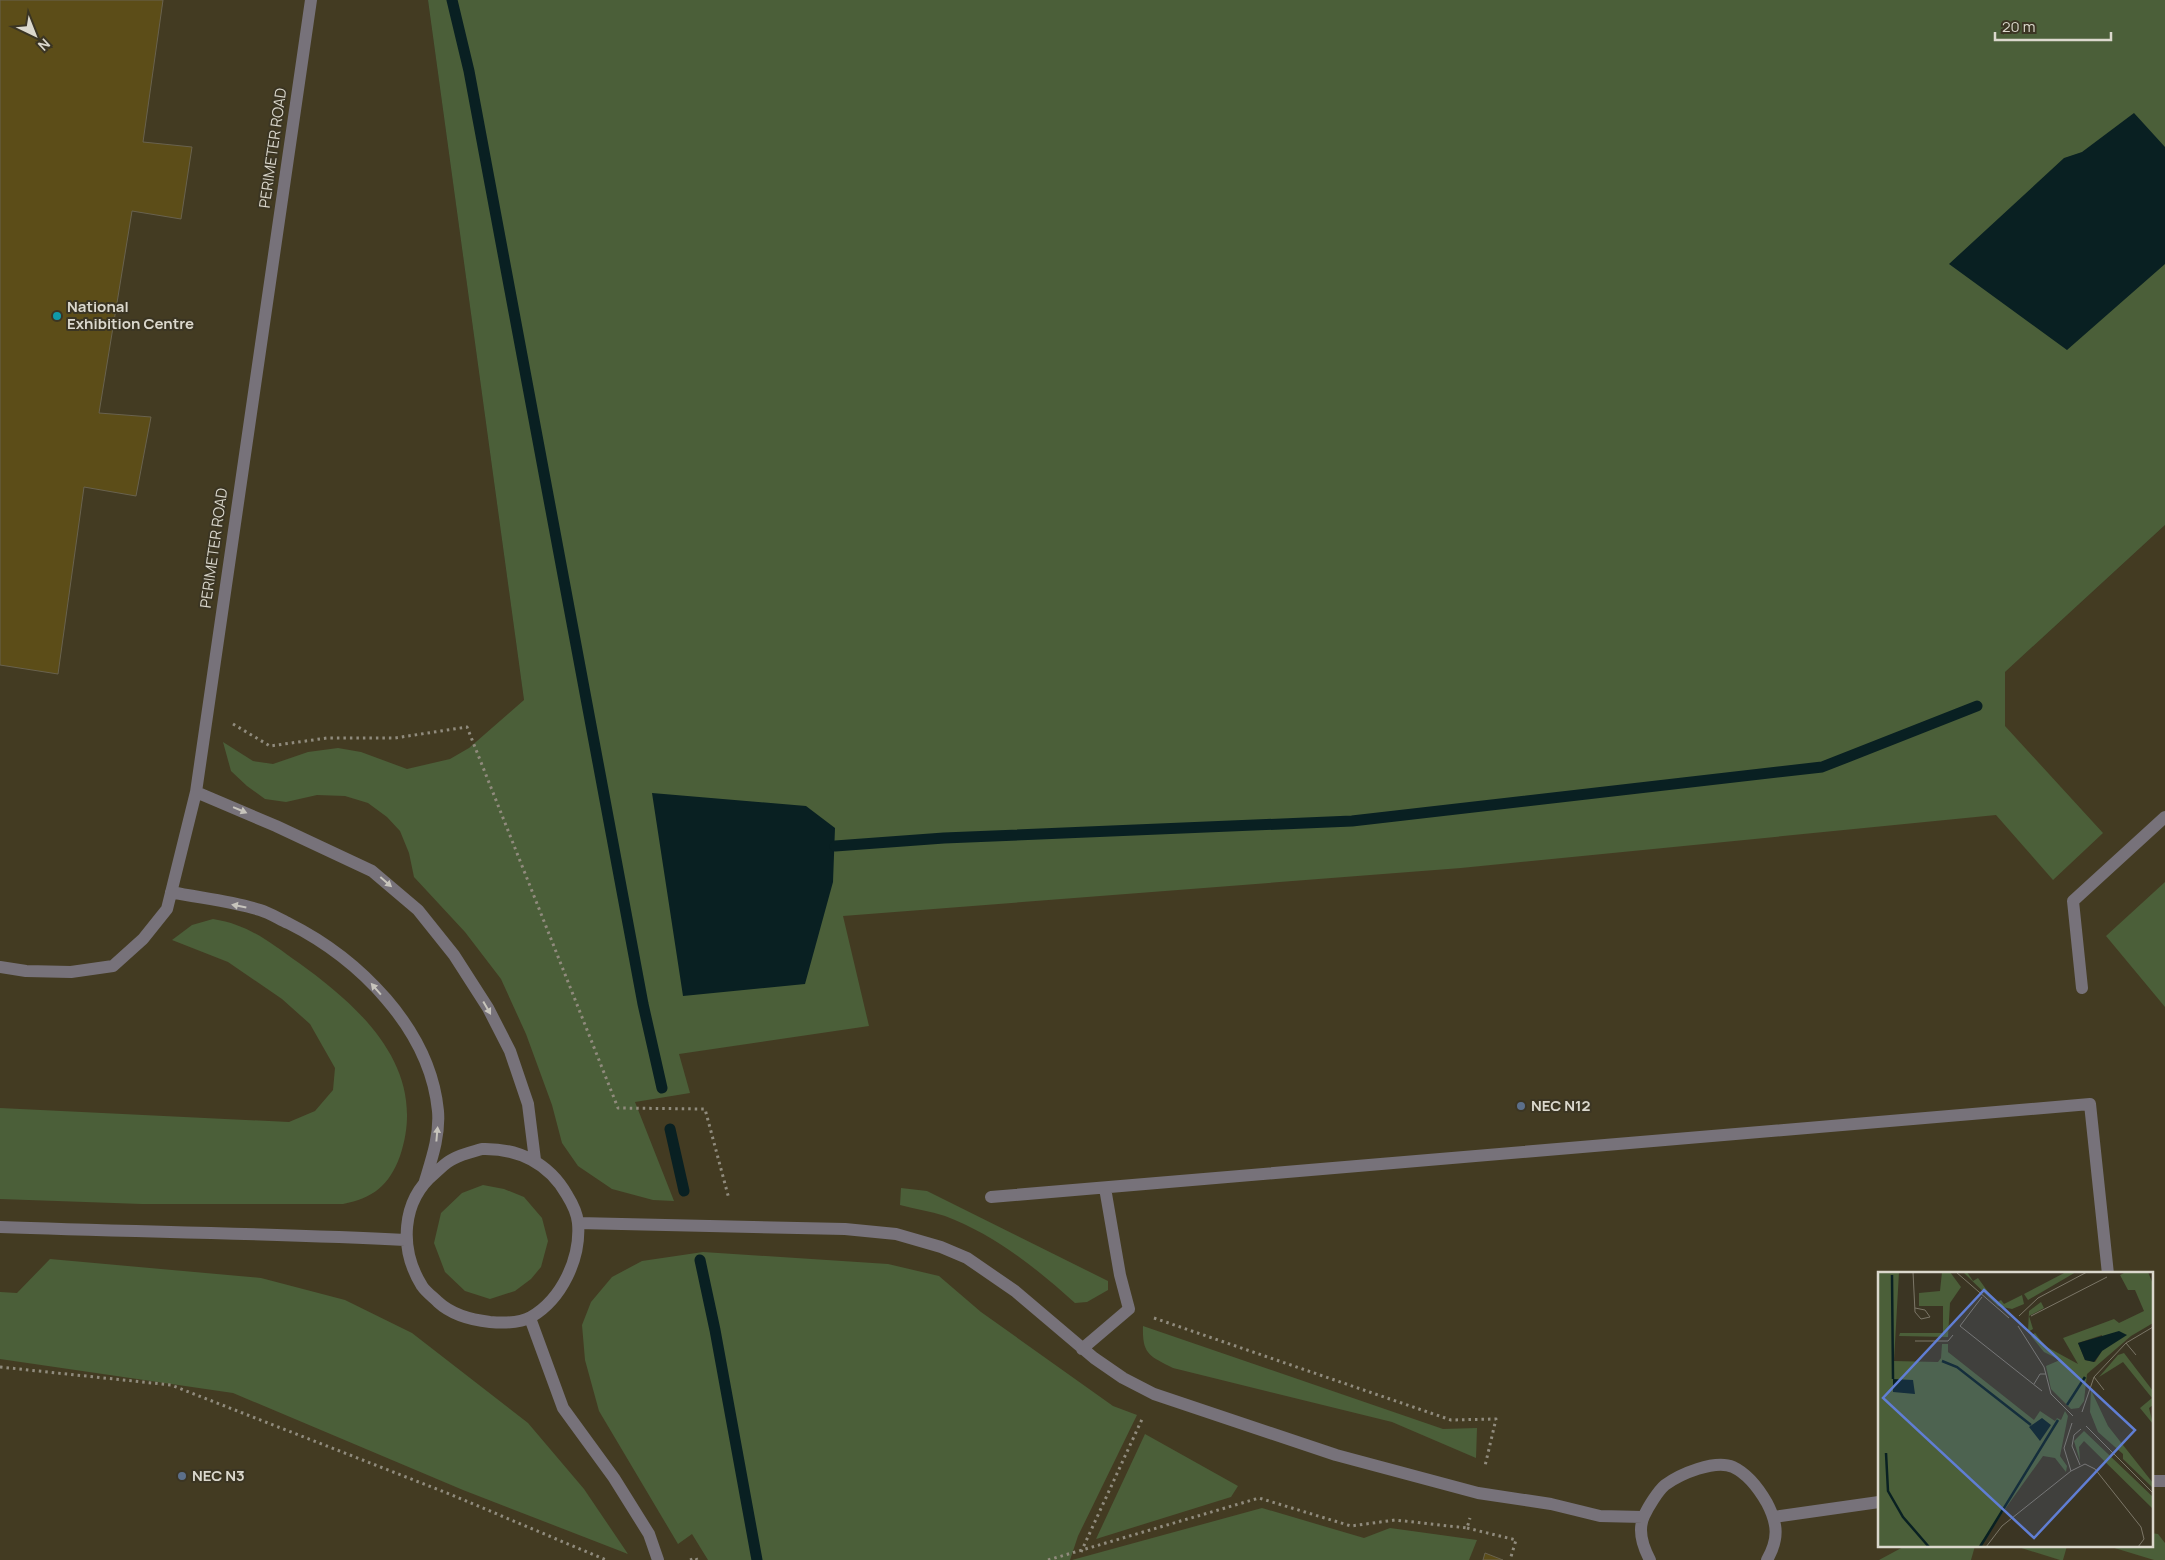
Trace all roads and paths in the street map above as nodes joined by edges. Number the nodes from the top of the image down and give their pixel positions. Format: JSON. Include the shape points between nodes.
{"nodes":[{"id":1,"x":311,"y":0,"type":"edge"},
{"id":2,"x":207,"y":708,"type":"junction"},
{"id":3,"x":196,"y":792,"type":"junction"},
{"id":4,"x":2165,"y":817,"type":"edge"},
{"id":5,"x":171,"y":892,"type":"junction"},
{"id":6,"x":0,"y":967,"type":"edge"},
{"id":7,"x":2082,"y":988,"type":"dead end"},
{"id":8,"x":535,"y":1160,"type":"junction"},
{"id":9,"x":425,"y":1181,"type":"junction"},
{"id":10,"x":1105,"y":1188,"type":"junction"},
{"id":11,"x":990,"y":1197,"type":"dead end"},
{"id":12,"x":578,"y":1223,"type":"junction"},
{"id":13,"x":736,"y":1226,"type":"junction"},
{"id":14,"x":0,"y":1227,"type":"edge"},
{"id":15,"x":405,"y":1240,"type":"junction"},
{"id":16,"x":2108,"y":1272,"type":"edge"},
{"id":17,"x":530,"y":1318,"type":"junction"},
{"id":18,"x":1082,"y":1349,"type":"junction"},
{"id":19,"x":0,"y":1367,"type":"edge"},
{"id":20,"x":1154,"y":1394,"type":"junction"},
{"id":21,"x":2152,"y":1481,"type":"edge"},
{"id":22,"x":2165,"y":1481,"type":"edge"},
{"id":23,"x":1878,"y":1502,"type":"edge"},
{"id":24,"x":1643,"y":1517,"type":"junction"},
{"id":25,"x":1774,"y":1517,"type":"junction"},
{"id":26,"x":1467,"y":1528,"type":"dead end"},
{"id":27,"x":1081,"y":1552,"type":"dead end"},
{"id":28,"x":606,"y":1560,"type":"edge"},
{"id":29,"x":658,"y":1560,"type":"edge"},
{"id":30,"x":690,"y":1560,"type":"edge"},
{"id":31,"x":697,"y":1560,"type":"edge"},
{"id":32,"x":1510,"y":1560,"type":"edge"},
{"id":33,"x":1650,"y":1560,"type":"edge"},
{"id":34,"x":1767,"y":1560,"type":"edge"}],
"edges":[{"from":1,"to":2,"type":"street","name":"PERIMETER ROAD"},
{"from":2,"to":3,"type":"street","name":"PERIMETER ROAD"},
{"from":2,"to":13,"type":"path","via":[[270,746],[327,738],[395,738],[468,726],[618,1108],[705,1109]]},
{"from":3,"to":5,"type":"street","name":"PERIMETER ROAD"},
{"from":3,"to":8,"type":"street","one_way":true,"via":[[372,871],[418,910],[454,955],[488,1008],[510,1051],[528,1104]]},
{"from":4,"to":7,"type":"street","via":[[2073,901]]},
{"from":5,"to":6,"type":"street","name":"PERIMETER ROAD","via":[[167,909],[143,939],[113,966],[71,972]]},
{"from":9,"to":5,"type":"street","one_way":true,"via":[[437,1138],[438,1111],[433,1084],[410,1031],[368,980],[309,933],[261,910]]},
{"from":8,"to":9,"type":"street","via":[[506,1150],[482,1149],[452,1159]]},
{"from":8,"to":12,"type":"street","via":[[559,1181],[574,1207]]},
{"from":9,"to":15,"type":"street","via":[[410,1209]]},
{"from":10,"to":11,"type":"street"},
{"from":10,"to":16,"type":"street","via":[[2090,1104]]},
{"from":10,"to":18,"type":"street","via":[[1129,1309]]},
{"from":12,"to":13,"type":"street"},
{"from":12,"to":17,"type":"street","via":[[575,1261],[562,1286]]},
{"from":13,"to":18,"type":"street","via":[[887,1233],[941,1247],[967,1258],[1015,1291]]},
{"from":14,"to":15,"type":"street"},
{"from":15,"to":17,"type":"street","via":[[409,1260],[423,1287],[444,1307],[475,1320],[501,1323]]},
{"from":17,"to":29,"type":"street","via":[[563,1408],[614,1478],[649,1534]]},
{"from":18,"to":20,"type":"street","via":[[1123,1378]]},
{"from":19,"to":28,"type":"path","via":[[171,1385],[443,1491]]},
{"from":20,"to":24,"type":"street","via":[[1336,1454],[1478,1493],[1551,1504],[1600,1516]]},
{"from":20,"to":27,"type":"path"},
{"from":21,"to":22,"type":"street"},
{"from":23,"to":25,"type":"street"},
{"from":24,"to":25,"type":"street","via":[[1664,1486],[1687,1472],[1708,1466],[1732,1467],[1758,1487]]},
{"from":24,"to":33,"type":"street","via":[[1641,1544]]},
{"from":25,"to":34,"type":"street","via":[[1775,1546]]},
{"from":26,"to":32,"type":"path","via":[[1516,1540]]},
{"from":30,"to":31,"type":"path"}]}
